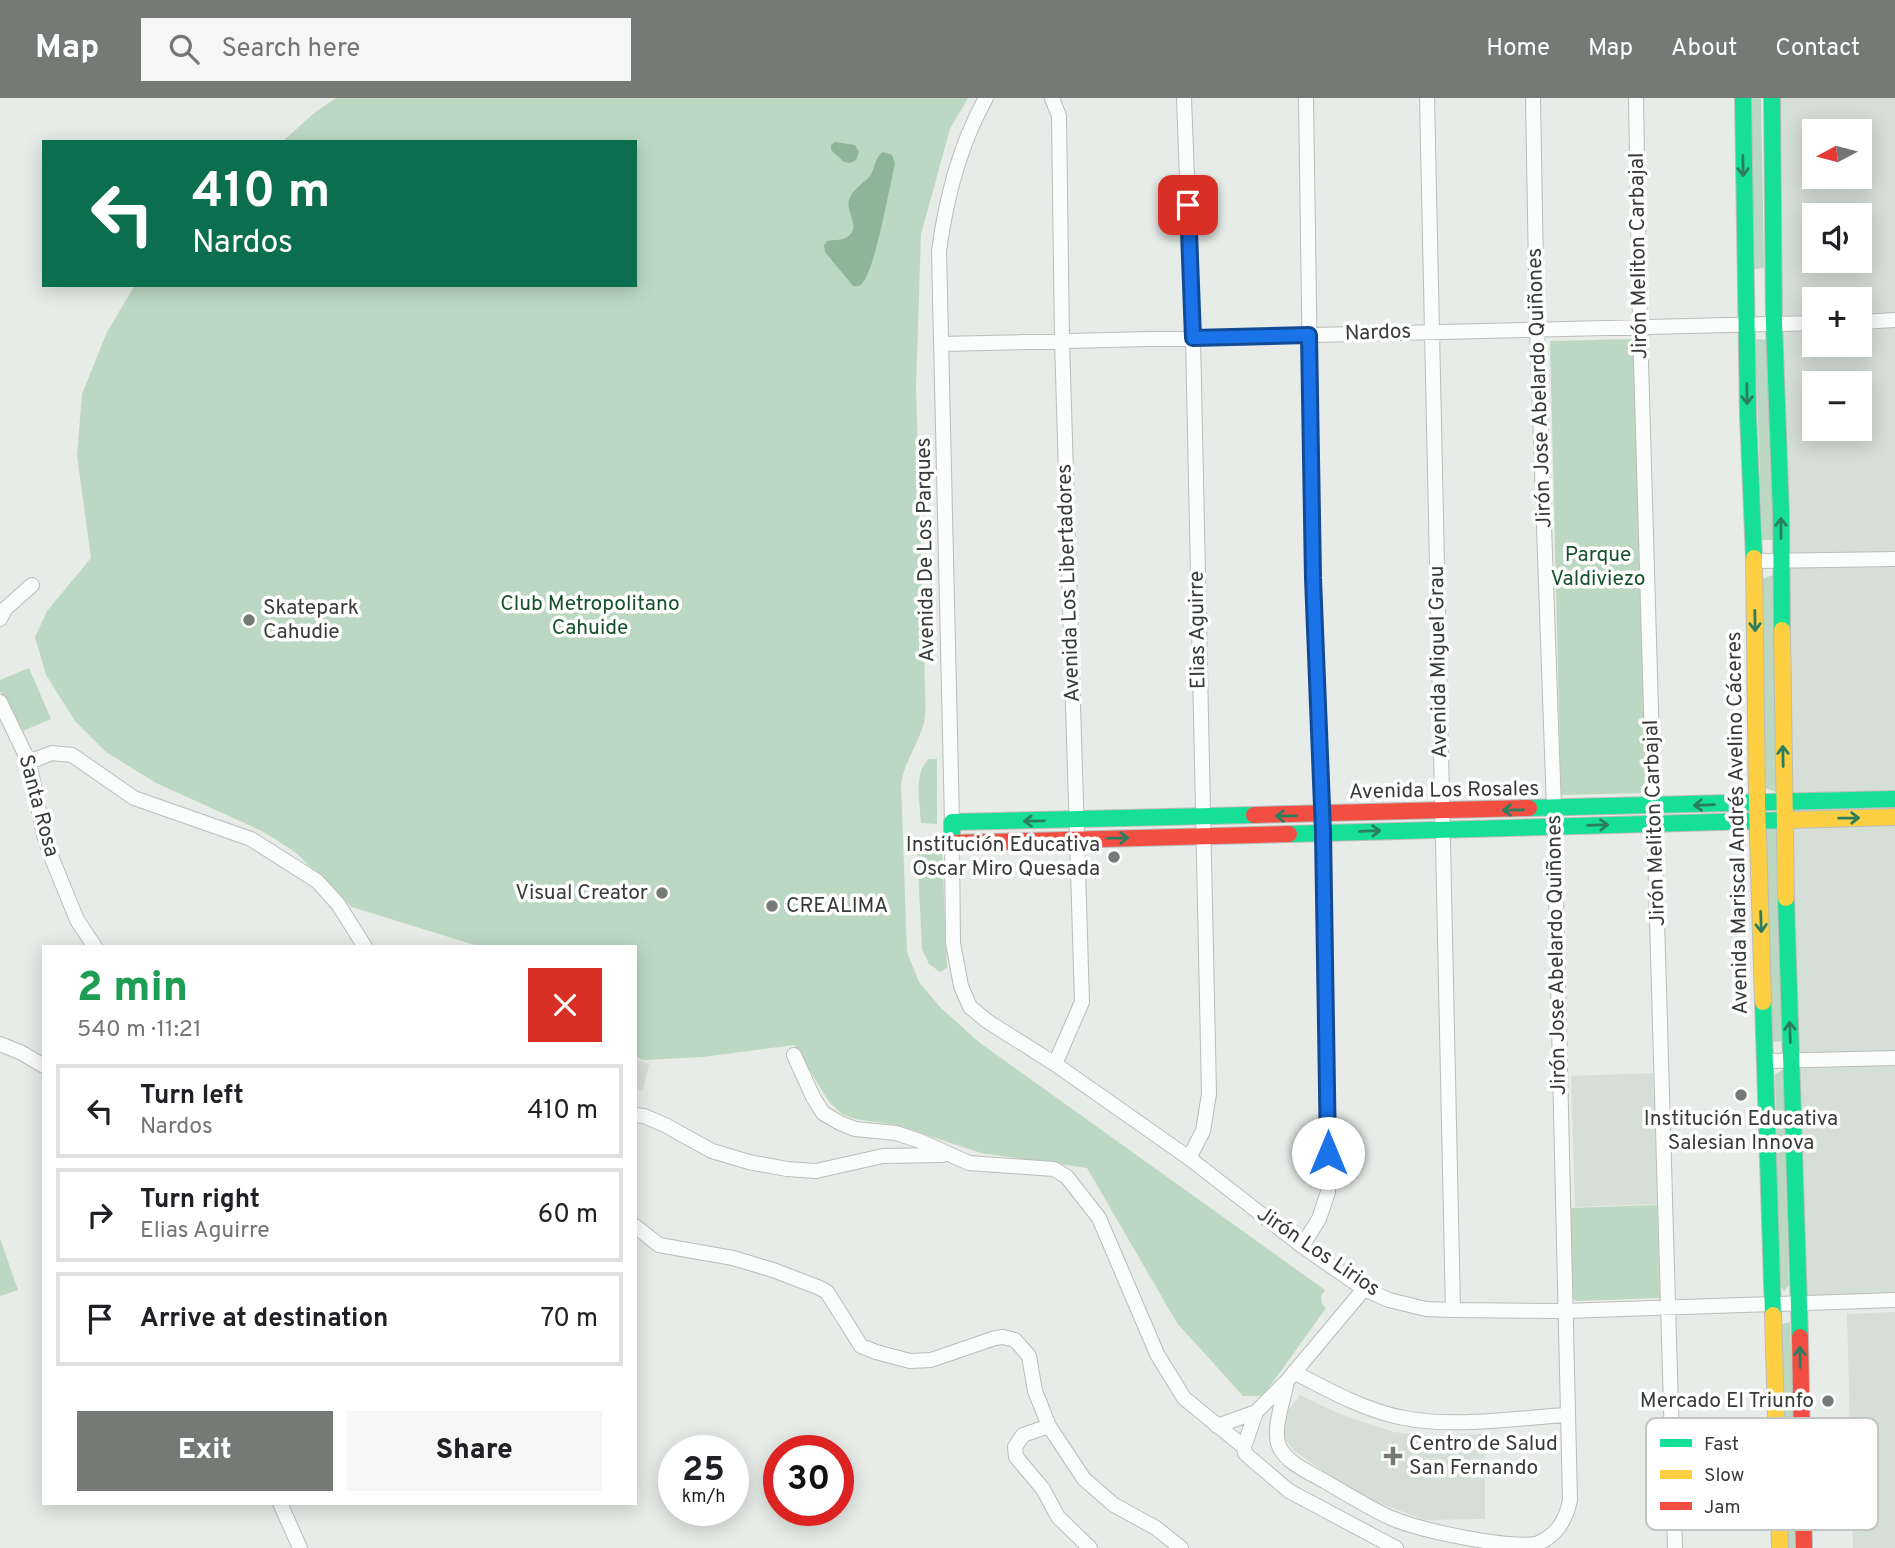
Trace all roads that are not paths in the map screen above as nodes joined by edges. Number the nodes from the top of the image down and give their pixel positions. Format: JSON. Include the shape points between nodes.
{"nodes":[{"id":1,"x":986,"y":98,"type":"edge"},
{"id":2,"x":1052,"y":98,"type":"edge"},
{"id":3,"x":1184,"y":98,"type":"edge"},
{"id":4,"x":1306,"y":98,"type":"edge"},
{"id":5,"x":1427,"y":98,"type":"edge"},
{"id":6,"x":1533,"y":98,"type":"edge"},
{"id":7,"x":1636,"y":98,"type":"edge"},
{"id":8,"x":1742,"y":98,"type":"edge"},
{"id":9,"x":1772,"y":98,"type":"edge"},
{"id":10,"x":1895,"y":320,"type":"edge"},
{"id":11,"x":1872,"y":321,"type":"edge"},
{"id":12,"x":1802,"y":323,"type":"edge"},
{"id":13,"x":1774,"y":324,"type":"junction"},
{"id":14,"x":1746,"y":325,"type":"junction"},
{"id":15,"x":1640,"y":326,"type":"junction"},
{"id":16,"x":1537,"y":329,"type":"junction"},
{"id":17,"x":1432,"y":331,"type":"junction"},
{"id":18,"x":1309,"y":335,"type":"junction"},
{"id":19,"x":1193,"y":338,"type":"junction"},
{"id":20,"x":1062,"y":341,"type":"junction"},
{"id":21,"x":942,"y":344,"type":"junction"},
{"id":22,"x":1895,"y":559,"type":"edge"},
{"id":23,"x":1754,"y":561,"type":"junction"},
{"id":24,"x":1781,"y":561,"type":"junction"},
{"id":25,"x":32,"y":585,"type":"dead end"},
{"id":26,"x":0,"y":619,"type":"edge"},
{"id":27,"x":0,"y":702,"type":"edge"},
{"id":28,"x":29,"y":762,"type":"junction"},
{"id":29,"x":1895,"y":799,"type":"edge"},
{"id":30,"x":1783,"y":802,"type":"junction"},
{"id":31,"x":1757,"y":803,"type":"junction"},
{"id":32,"x":1655,"y":806,"type":"junction"},
{"id":33,"x":1553,"y":809,"type":"junction"},
{"id":34,"x":1443,"y":812,"type":"junction"},
{"id":35,"x":1322,"y":815,"type":"junction"},
{"id":36,"x":1895,"y":817,"type":"edge"},
{"id":37,"x":1202,"y":818,"type":"junction"},
{"id":38,"x":1076,"y":820,"type":"junction"},
{"id":39,"x":1758,"y":820,"type":"junction"},
{"id":40,"x":1784,"y":820,"type":"junction"},
{"id":41,"x":952,"y":822,"type":"junction"},
{"id":42,"x":1656,"y":823,"type":"junction"},
{"id":43,"x":1554,"y":826,"type":"junction"},
{"id":44,"x":1443,"y":829,"type":"junction"},
{"id":45,"x":1323,"y":832,"type":"junction"},
{"id":46,"x":1202,"y":836,"type":"junction"},
{"id":47,"x":1076,"y":839,"type":"junction"},
{"id":48,"x":952,"y":843,"type":"junction"},
{"id":49,"x":94,"y":945,"type":"edge"},
{"id":50,"x":364,"y":945,"type":"edge"},
{"id":51,"x":970,"y":1007,"type":"joint"},
{"id":52,"x":0,"y":1044,"type":"edge"},
{"id":53,"x":794,"y":1055,"type":"dead end"},
{"id":54,"x":1895,"y":1058,"type":"edge"},
{"id":55,"x":1765,"y":1061,"type":"junction"},
{"id":56,"x":1791,"y":1061,"type":"junction"},
{"id":57,"x":1055,"y":1064,"type":"junction"},
{"id":58,"x":42,"y":1065,"type":"edge"},
{"id":59,"x":637,"y":1115,"type":"edge"},
{"id":60,"x":947,"y":1155,"type":"junction"},
{"id":61,"x":1189,"y":1158,"type":"junction"},
{"id":62,"x":637,"y":1228,"type":"edge"},
{"id":63,"x":1302,"y":1246,"type":"junction"},
{"id":64,"x":1364,"y":1289,"type":"junction"},
{"id":65,"x":1895,"y":1300,"type":"edge"},
{"id":66,"x":1799,"y":1303,"type":"junction"},
{"id":67,"x":1772,"y":1304,"type":"junction"},
{"id":68,"x":1667,"y":1307,"type":"junction"},
{"id":69,"x":1453,"y":1310,"type":"junction"},
{"id":70,"x":1564,"y":1311,"type":"junction"},
{"id":71,"x":1291,"y":1376,"type":"junction"},
{"id":72,"x":1256,"y":1412,"type":"junction"},
{"id":73,"x":1567,"y":1415,"type":"junction"},
{"id":74,"x":1671,"y":1418,"type":"edge"},
{"id":75,"x":1776,"y":1418,"type":"edge"},
{"id":76,"x":1801,"y":1418,"type":"edge"},
{"id":77,"x":1049,"y":1426,"type":"junction"},
{"id":78,"x":1217,"y":1426,"type":"junction"},
{"id":79,"x":1244,"y":1447,"type":"junction"},
{"id":80,"x":281,"y":1505,"type":"edge"},
{"id":81,"x":1674,"y":1530,"type":"edge"},
{"id":82,"x":1779,"y":1530,"type":"edge"},
{"id":83,"x":1804,"y":1530,"type":"edge"},
{"id":84,"x":300,"y":1548,"type":"edge"},
{"id":85,"x":1090,"y":1548,"type":"edge"},
{"id":86,"x":1181,"y":1548,"type":"edge"},
{"id":87,"x":1396,"y":1548,"type":"edge"},
{"id":88,"x":1675,"y":1548,"type":"edge"},
{"id":89,"x":1780,"y":1548,"type":"edge"},
{"id":90,"x":1804,"y":1548,"type":"edge"}],
"edges":[{"from":1,"to":21,"type":"street","name":"Avenida De Los Parques","via":[[944,213],[939,251]]},
{"from":2,"to":20,"type":"street","name":"Avenida Los Libertadores","via":[[1059,116]]},
{"from":3,"to":19,"type":"street","name":"Elias Aguirre"},
{"from":4,"to":18,"type":"street"},
{"from":5,"to":17,"type":"street","name":"Avenida Miguel Grau"},
{"from":6,"to":16,"type":"street","name":"Jirón Jose Abelardo Quiñones"},
{"from":7,"to":15,"type":"street","name":"Jirón Meliton Carbajal"},
{"from":8,"to":14,"type":"street","name":"Avenida Mariscal Andrés Avelino Cáceres","one_way":true},
{"from":9,"to":13,"type":"street"},
{"from":10,"to":11,"type":"street"},
{"from":12,"to":13,"type":"street","name":"Nardos"},
{"from":13,"to":14,"type":"street","name":"Nardos"},
{"from":24,"to":13,"type":"street","one_way":true},
{"from":14,"to":15,"type":"street","name":"Nardos"},
{"from":14,"to":23,"type":"street","name":"Avenida Mariscal Andrés Avelino Cáceres","one_way":true},
{"from":15,"to":16,"type":"street","name":"Nardos"},
{"from":15,"to":32,"type":"street","name":"Jirón Meliton Carbajal"},
{"from":16,"to":17,"type":"street","name":"Nardos"},
{"from":16,"to":33,"type":"street","name":"Jirón Jose Abelardo Quiñones"},
{"from":17,"to":18,"type":"street","name":"Nardos"},
{"from":17,"to":34,"type":"street","name":"Avenida Miguel Grau"},
{"from":18,"to":19,"type":"street","name":"Nardos"},
{"from":18,"to":35,"type":"street"},
{"from":19,"to":20,"type":"street","name":"Nardos"},
{"from":19,"to":37,"type":"street","name":"Elias Aguirre"},
{"from":20,"to":21,"type":"street","name":"Nardos"},
{"from":20,"to":38,"type":"street","name":"Avenida Los Libertadores"},
{"from":21,"to":41,"type":"street","name":"Avenida De Los Parques"},
{"from":22,"to":24,"type":"street"},
{"from":23,"to":24,"type":"street"},
{"from":23,"to":31,"type":"street","name":"Avenida Mariscal Andrés Avelino Cáceres","one_way":true},
{"from":30,"to":24,"type":"street","one_way":true},
{"from":25,"to":26,"type":"street"},
{"from":27,"to":28,"type":"street","name":"Santa Rosa"},
{"from":28,"to":49,"type":"street","name":"Santa Rosa","via":[[51,856],[77,920]]},
{"from":28,"to":50,"type":"street","via":[[51,753],[72,755],[134,798],[251,839],[317,881]]},
{"from":29,"to":30,"type":"street","name":"Avenida Los Rosales"},
{"from":30,"to":31,"type":"street","name":"Avenida Los Rosales"},
{"from":30,"to":40,"type":"street"},
{"from":31,"to":32,"type":"street","name":"Avenida Los Rosales","one_way":true},
{"from":31,"to":39,"type":"street","name":"Avenida Mariscal Andrés Avelino Cáceres"},
{"from":32,"to":33,"type":"street","name":"Avenida Los Rosales"},
{"from":32,"to":42,"type":"street","name":"Jirón Meliton Carbajal"},
{"from":33,"to":34,"type":"street","name":"Avenida Los Rosales","one_way":true},
{"from":33,"to":43,"type":"street","name":"Jirón Jose Abelardo Quiñones"},
{"from":34,"to":35,"type":"street","name":"Avenida Los Rosales"},
{"from":34,"to":44,"type":"street","name":"Avenida Miguel Grau"},
{"from":35,"to":37,"type":"street","name":"Avenida Los Rosales","one_way":true},
{"from":35,"to":45,"type":"street"},
{"from":40,"to":36,"type":"street","name":"Avenida Los Rosales","one_way":true},
{"from":37,"to":38,"type":"street","name":"Avenida Los Rosales"},
{"from":37,"to":46,"type":"street","name":"Elias Aguirre"},
{"from":38,"to":41,"type":"street","name":"Avenida Los Rosales","one_way":true},
{"from":38,"to":47,"type":"street","name":"Avenida Los Libertadores"},
{"from":39,"to":40,"type":"street","name":"Avenida Los Rosales"},
{"from":39,"to":42,"type":"street","name":"Avenida Los Rosales"},
{"from":39,"to":55,"type":"street","name":"Avenida Mariscal Andrés Avelino Cáceres","one_way":true},
{"from":56,"to":40,"type":"street","one_way":true},
{"from":41,"to":48,"type":"street","name":"Avenida De Los Parques"},
{"from":43,"to":42,"type":"street","name":"Avenida Los Rosales","one_way":true},
{"from":42,"to":68,"type":"street","name":"Jirón Meliton Carbajal"},
{"from":43,"to":44,"type":"street","name":"Avenida Los Rosales"},
{"from":43,"to":70,"type":"street","name":"Jirón Jose Abelardo Quiñones"},
{"from":45,"to":44,"type":"street","name":"Avenida Los Rosales","one_way":true},
{"from":44,"to":69,"type":"street","name":"Avenida Miguel Grau"},
{"from":45,"to":46,"type":"street","name":"Avenida Los Rosales"},
{"from":45,"to":63,"type":"street","via":[[1328,1192],[1319,1219]]},
{"from":47,"to":46,"type":"street","name":"Avenida Los Rosales","one_way":true},
{"from":46,"to":61,"type":"street","name":"Elias Aguirre","via":[[1209,1094],[1203,1131]]},
{"from":47,"to":48,"type":"street","name":"Avenida Los Rosales"},
{"from":47,"to":57,"type":"street","name":"Avenida Los Libertadores","via":[[1082,1002]]},
{"from":48,"to":51,"type":"street","name":"Avenida De Los Parques","via":[[953,943]]},
{"from":51,"to":57,"type":"street","name":"Jirón Los Lirios"},
{"from":52,"to":58,"type":"street"},
{"from":53,"to":60,"type":"street","via":[[823,1113],[855,1129],[896,1133]]},
{"from":54,"to":56,"type":"street"},
{"from":55,"to":56,"type":"street"},
{"from":55,"to":67,"type":"street","name":"Avenida Mariscal Andrés Avelino Cáceres"},
{"from":56,"to":66,"type":"street"},
{"from":57,"to":61,"type":"street","name":"Jirón Los Lirios"},
{"from":59,"to":60,"type":"street","via":[[712,1151],[787,1169],[816,1171],[883,1157]]},
{"from":60,"to":78,"type":"street","via":[[969,1163],[1054,1169],[1067,1177],[1099,1218],[1163,1365],[1184,1398]]},
{"from":61,"to":63,"type":"street","name":"Jirón Los Lirios"},
{"from":62,"to":77,"type":"street","via":[[659,1245],[733,1258],[820,1288],[861,1346],[876,1352],[910,1361],[932,1360],[995,1338],[1015,1340],[1029,1356],[1035,1391]]},
{"from":63,"to":64,"type":"street","name":"Jirón Los Lirios"},
{"from":64,"to":69,"type":"street","name":"Jirón Los Lirios","via":[[1426,1309]]},
{"from":64,"to":71,"type":"street"},
{"from":65,"to":66,"type":"street","name":"Jirón Los Lirios"},
{"from":66,"to":67,"type":"street","name":"Jirón Los Lirios"},
{"from":76,"to":66,"type":"street","one_way":true},
{"from":67,"to":68,"type":"street","name":"Jirón Los Lirios"},
{"from":67,"to":75,"type":"street","name":"Avenida Mariscal Andrés Avelino Cáceres"},
{"from":68,"to":70,"type":"street","name":"Jirón Los Lirios"},
{"from":68,"to":74,"type":"street","name":"Jirón Meliton Carbajal"},
{"from":69,"to":70,"type":"street","name":"Jirón Los Lirios"},
{"from":70,"to":73,"type":"street","name":"Jirón Jose Abelardo Quiñones"},
{"from":71,"to":72,"type":"street"},
{"from":71,"to":73,"type":"street","via":[[1404,1418],[1451,1422]]},
{"from":71,"to":73,"type":"street","name":"Jirón Jose Abelardo Quiñones","via":[[1276,1437],[1280,1450],[1297,1466],[1391,1518],[1494,1546],[1535,1544],[1558,1531],[1567,1516]]},
{"from":72,"to":78,"type":"street"},
{"from":72,"to":79,"type":"street"},
{"from":77,"to":85,"type":"street","via":[[1023,1435],[1015,1447],[1016,1457],[1043,1489],[1058,1517]]},
{"from":77,"to":86,"type":"street","via":[[1084,1479],[1114,1505]]},
{"from":78,"to":79,"type":"street"},
{"from":79,"to":87,"type":"street","via":[[1249,1457],[1289,1491]]},
{"from":80,"to":84,"type":"street"},
{"from":81,"to":88,"type":"street","name":"Jirón Meliton Carbajal"},
{"from":82,"to":89,"type":"street","name":"Avenida Mariscal Andrés Avelino Cáceres"},
{"from":90,"to":83,"type":"street","one_way":true}]}
